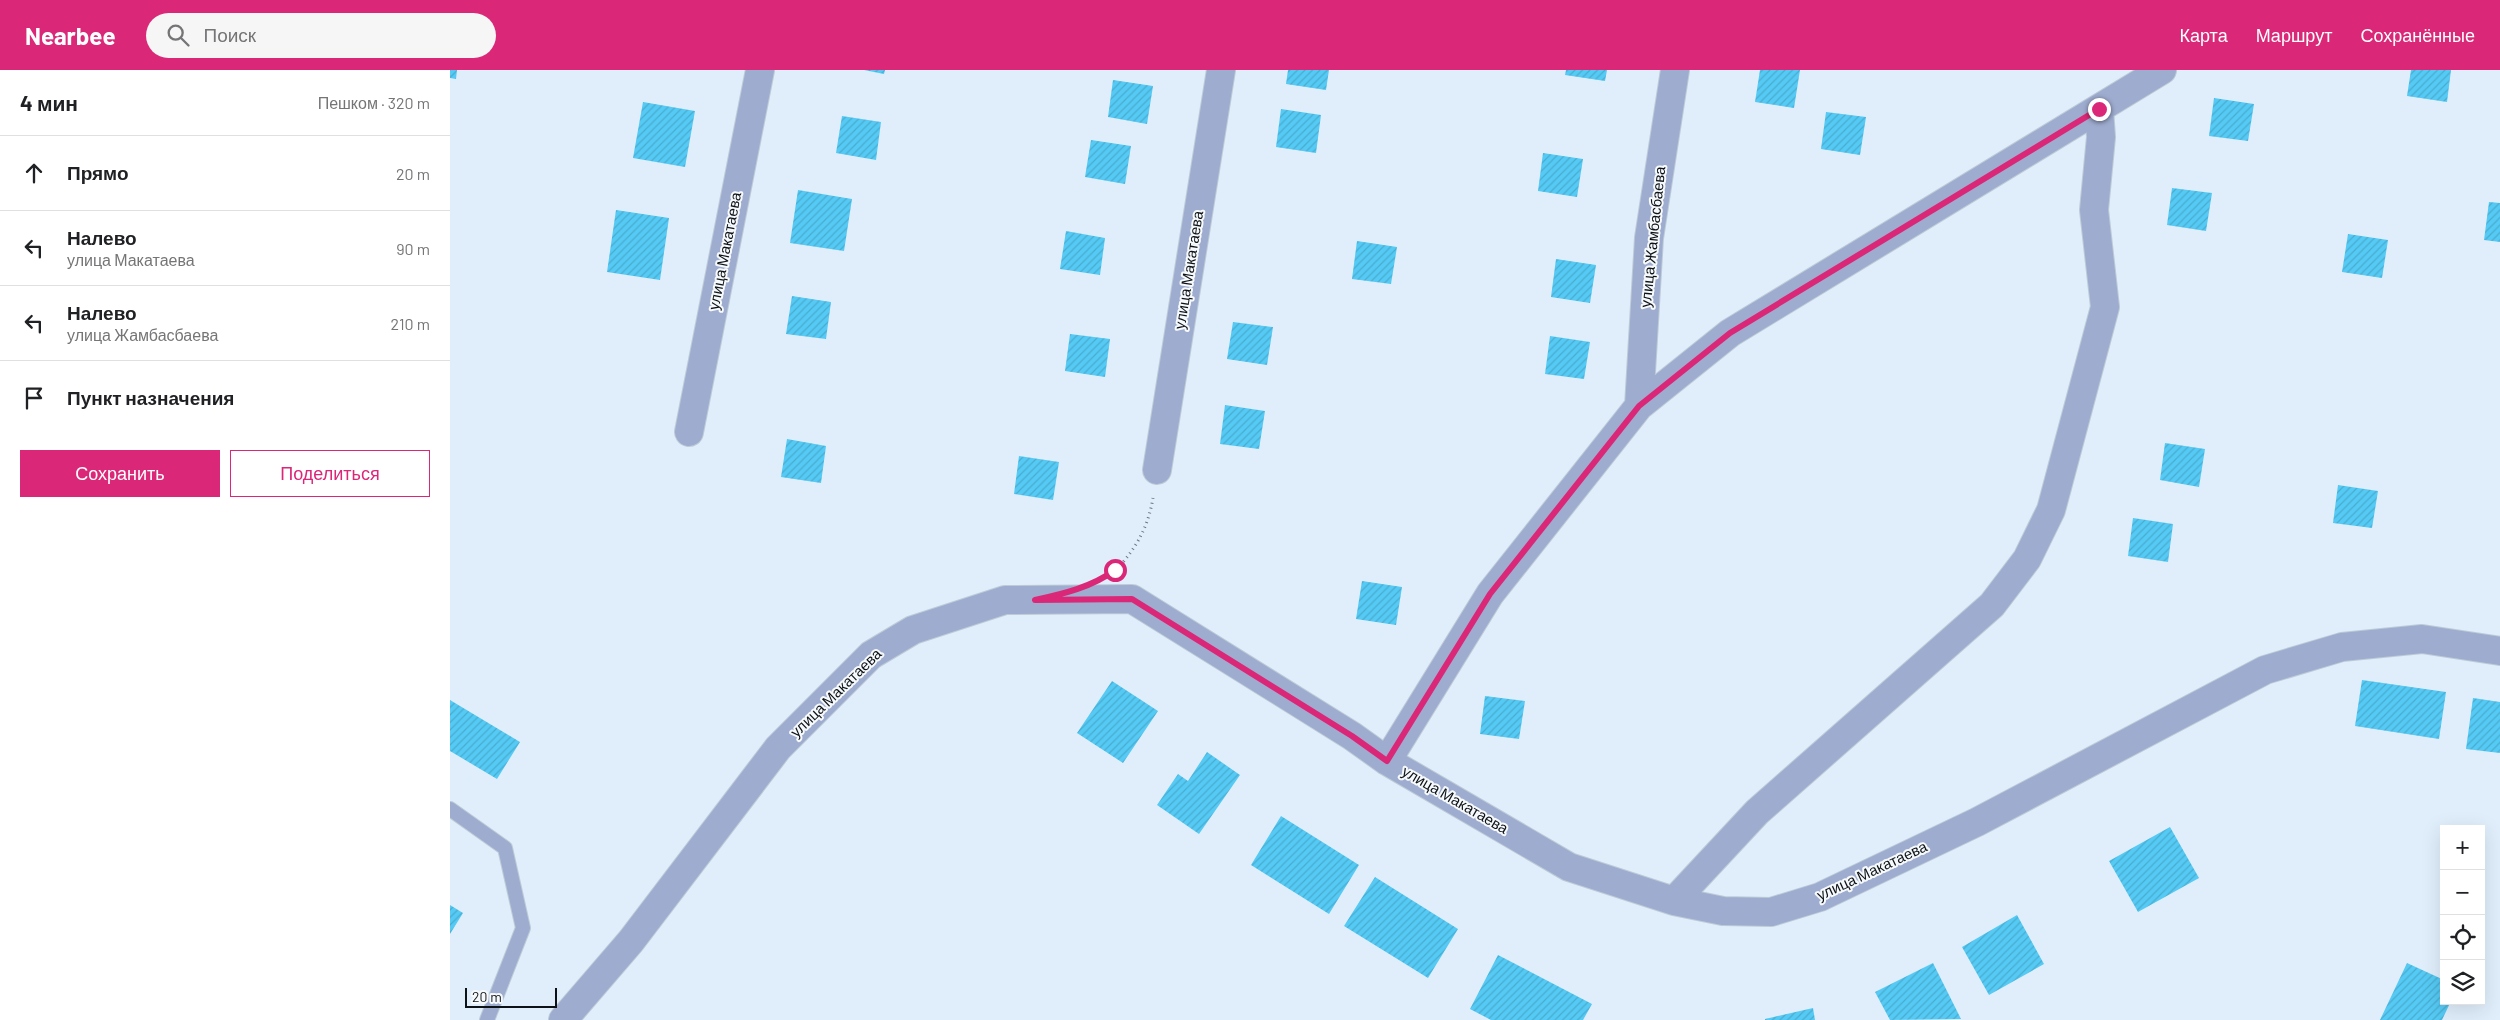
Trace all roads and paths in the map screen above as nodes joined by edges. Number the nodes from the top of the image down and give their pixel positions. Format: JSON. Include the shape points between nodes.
{"nodes":[{"id":1,"x":760,"y":70,"type":"edge"},
{"id":2,"x":1221,"y":70,"type":"edge"},
{"id":3,"x":1674,"y":70,"type":"edge"},
{"id":4,"x":2162,"y":70,"type":"edge"},
{"id":5,"x":2099,"y":109,"type":"junction"},
{"id":6,"x":1639,"y":406,"type":"junction"},
{"id":7,"x":690,"y":432,"type":"dead end"},
{"id":8,"x":1157,"y":470,"type":"joint"},
{"id":9,"x":1110,"y":574,"type":"dead end"},
{"id":10,"x":2500,"y":651,"type":"edge"},
{"id":11,"x":1387,"y":761,"type":"junction"},
{"id":12,"x":450,"y":809,"type":"edge"},
{"id":13,"x":1674,"y":901,"type":"junction"},
{"id":14,"x":487,"y":1020,"type":"edge"},
{"id":15,"x":564,"y":1020,"type":"edge"}],
"edges":[{"from":1,"to":7,"type":"street","name":"улица Макатаева"},
{"from":2,"to":8,"type":"street","name":"улица Макатаева"},
{"from":3,"to":6,"type":"street","name":"улица Жамбасбаева","via":[[1650,238]]},
{"from":4,"to":5,"type":"street"},
{"from":5,"to":6,"type":"street","via":[[1730,333]]},
{"from":5,"to":13,"type":"street","via":[[2101,137],[2094,210],[2105,307],[2050,510],[2027,559],[1992,605],[1757,812]]},
{"from":6,"to":11,"type":"street","via":[[1490,594]]},
{"from":8,"to":9,"type":"path","via":[[1150,518],[1141,538]]},
{"from":10,"to":13,"type":"street","name":"улица Макатаева","via":[[2422,639],[2342,647],[2273,667],[1977,822],[1820,897],[1771,912],[1723,912]]},
{"from":11,"to":13,"type":"street","name":"улица Макатаева","via":[[1569,867]]},
{"from":11,"to":15,"type":"street","name":"улица Макатаева","via":[[1132,599],[1005,600],[912,630],[871,655],[778,748],[631,941]]},
{"from":12,"to":14,"type":"lane","via":[[505,848],[523,928]]}]}
